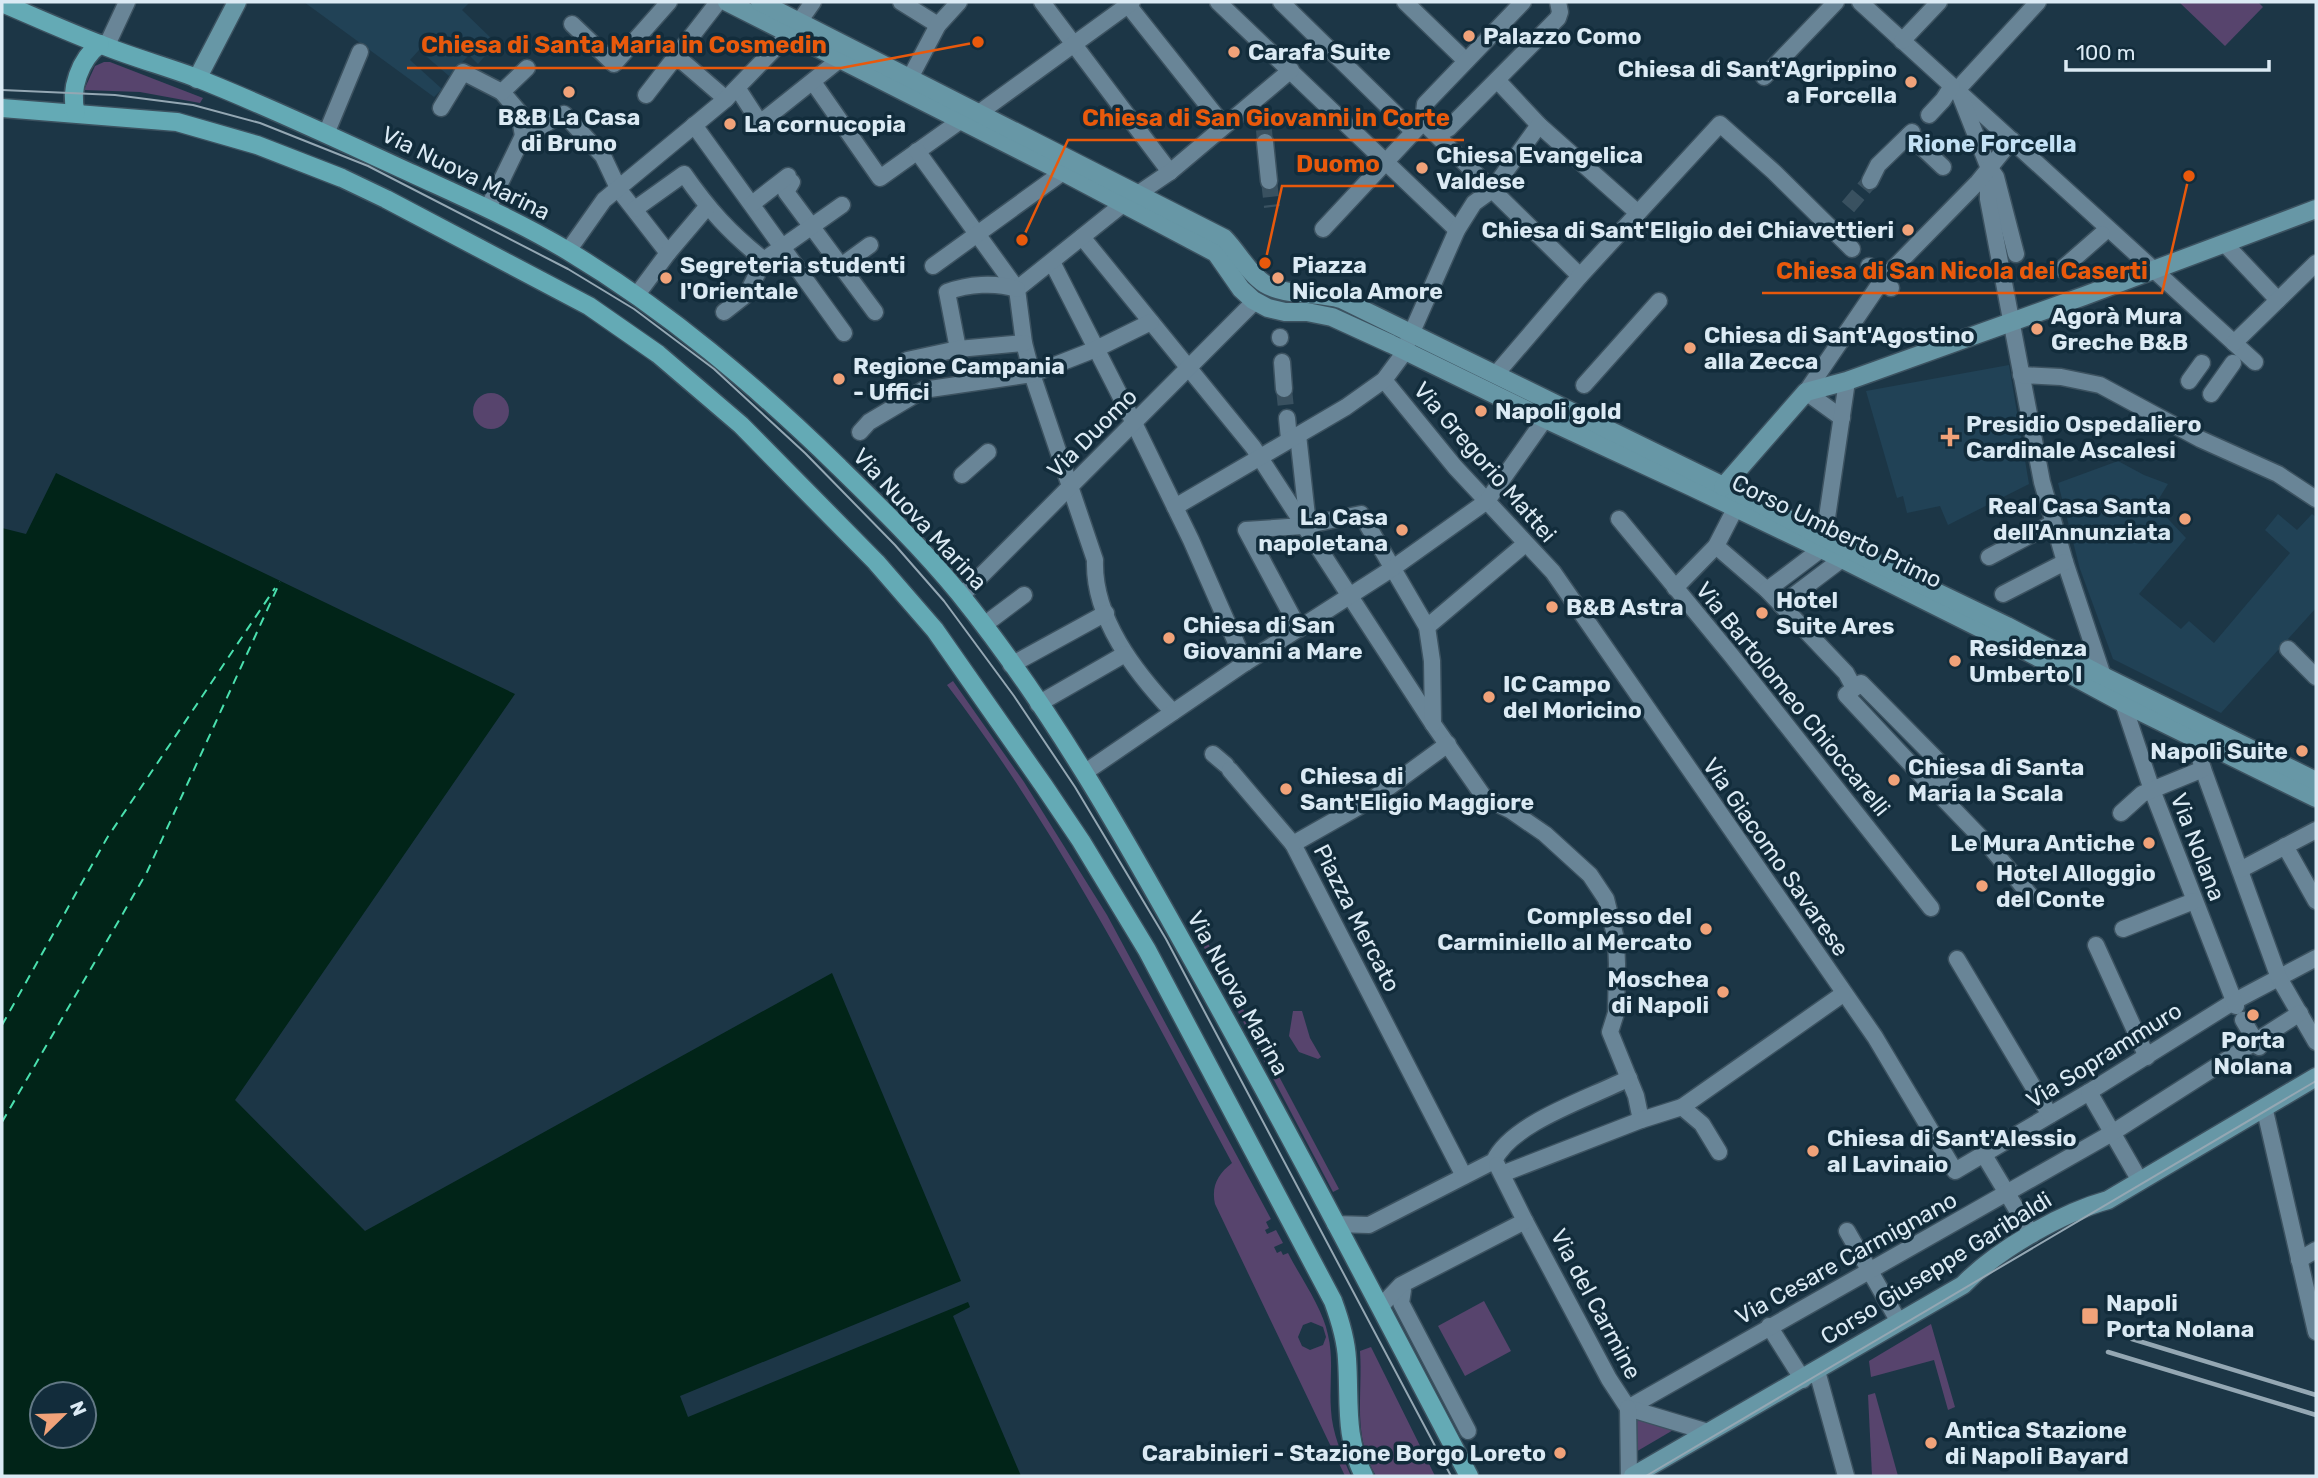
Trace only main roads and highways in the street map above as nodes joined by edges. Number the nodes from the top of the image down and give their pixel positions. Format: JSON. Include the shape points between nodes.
{"nodes":[{"id":1,"x":237,"y":2,"type":"edge"},
{"id":2,"x":727,"y":2,"type":"edge"},
{"id":3,"x":760,"y":2,"type":"edge"},
{"id":4,"x":4,"y":3,"type":"edge"},
{"id":5,"x":794,"y":28,"type":"junction"},
{"id":6,"x":103,"y":46,"type":"junction"},
{"id":7,"x":197,"y":79,"type":"junction"},
{"id":8,"x":2,"y":108,"type":"edge"},
{"id":9,"x":76,"y":113,"type":"junction"},
{"id":10,"x":1130,"y":199,"type":"junction"},
{"id":11,"x":2316,"y":209,"type":"edge"},
{"id":12,"x":1220,"y":246,"type":"junction"},
{"id":13,"x":1723,"y":487,"type":"junction"},
{"id":14,"x":1822,"y":544,"type":"junction"},
{"id":15,"x":2316,"y":781,"type":"edge"},
{"id":16,"x":2316,"y":798,"type":"edge"},
{"id":17,"x":2316,"y":1077,"type":"edge"},
{"id":18,"x":1364,"y":1476,"type":"edge"},
{"id":19,"x":1469,"y":1476,"type":"edge"},
{"id":20,"x":1631,"y":1476,"type":"edge"}],
"edges":[{"from":1,"to":7,"type":"main road"},
{"from":2,"to":5,"type":"main road"},
{"from":3,"to":5,"type":"main road"},
{"from":4,"to":6,"type":"main road","name":"Via Nuova Marina"},
{"from":5,"to":10,"type":"main road","via":[[979,113]]},
{"from":5,"to":10,"type":"main road","via":[[839,60],[1063,172]]},
{"from":6,"to":7,"type":"main road","name":"Via Nuova Marina"},
{"from":6,"to":9,"type":"main road","via":[[89,54],[77,80]]},
{"from":7,"to":19,"type":"main road","name":"Via Nuova Marina","via":[[488,208],[568,251],[686,331],[799,428],[902,529],[961,596],[1115,822],[1222,1012]]},
{"from":8,"to":9,"type":"main road"},
{"from":9,"to":18,"type":"main road","via":[[177,122],[279,153],[386,199],[589,306],[658,354],[732,416],[876,562],[934,630],[1081,841],[1147,950],[1235,1114],[1333,1301],[1348,1358],[1349,1433]]},
{"from":10,"to":12,"type":"main road"},
{"from":11,"to":13,"type":"main road","via":[[1806,392]]},
{"from":12,"to":13,"type":"main road","name":"Corso Umberto Primo","via":[[1264,283],[1287,292],[1341,299]]},
{"from":12,"to":14,"type":"main road","name":"Corso Umberto Primo","via":[[1241,289],[1268,308],[1332,317],[1735,509]]},
{"from":13,"to":14,"type":"main road","name":"Corso Umberto Primo"},
{"from":14,"to":15,"type":"main road","name":"Corso Umberto Primo","via":[[2007,626]]},
{"from":14,"to":16,"type":"main road","name":"Corso Umberto Primo","via":[[1842,559]]},
{"from":17,"to":20,"type":"main road","name":"Corso Giuseppe Garibaldi","via":[[2108,1200],[2080,1208],[2032,1235],[1981,1267],[1963,1285]]}]}
